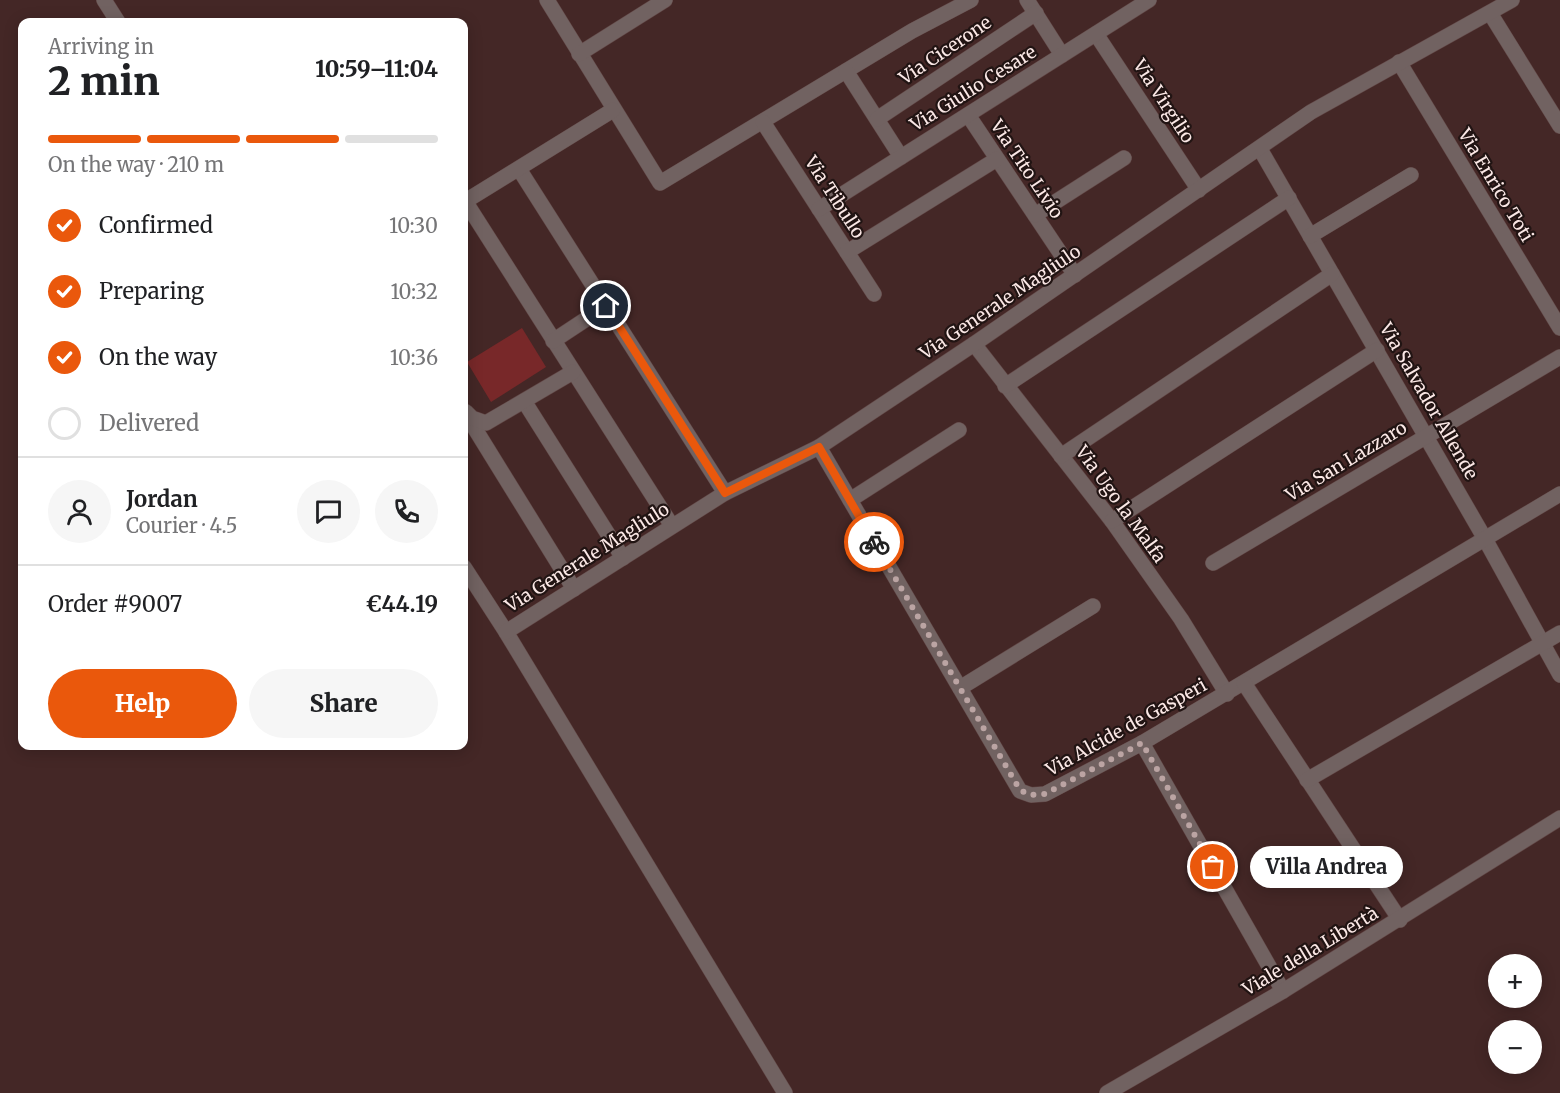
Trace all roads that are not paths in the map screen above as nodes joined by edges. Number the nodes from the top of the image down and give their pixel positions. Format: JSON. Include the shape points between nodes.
{"nodes":[{"id":1,"x":104,"y":0,"type":"edge"},
{"id":2,"x":547,"y":0,"type":"edge"},
{"id":3,"x":665,"y":0,"type":"edge"},
{"id":4,"x":971,"y":0,"type":"edge"},
{"id":5,"x":1149,"y":0,"type":"edge"},
{"id":6,"x":1512,"y":0,"type":"edge"},
{"id":7,"x":1032,"y":7,"type":"edge"},
{"id":8,"x":1490,"y":13,"type":"junction"},
{"id":9,"x":115,"y":18,"type":"edge"},
{"id":10,"x":1096,"y":34,"type":"junction"},
{"id":11,"x":579,"y":54,"type":"junction"},
{"id":12,"x":1062,"y":55,"type":"junction"},
{"id":13,"x":1399,"y":62,"type":"junction"},
{"id":14,"x":846,"y":71,"type":"junction"},
{"id":15,"x":613,"y":110,"type":"junction"},
{"id":16,"x":968,"y":115,"type":"junction"},
{"id":17,"x":877,"y":119,"type":"junction"},
{"id":18,"x":763,"y":122,"type":"junction"},
{"id":19,"x":1560,"y":126,"type":"edge"},
{"id":20,"x":1260,"y":148,"type":"junction"},
{"id":21,"x":901,"y":157,"type":"junction"},
{"id":22,"x":1124,"y":158,"type":"dead end"},
{"id":23,"x":997,"y":159,"type":"junction"},
{"id":24,"x":519,"y":169,"type":"junction"},
{"id":25,"x":1411,"y":175,"type":"dead end"},
{"id":26,"x":1198,"y":190,"type":"junction"},
{"id":27,"x":1289,"y":198,"type":"junction"},
{"id":28,"x":468,"y":199,"type":"edge"},
{"id":29,"x":468,"y":207,"type":"edge"},
{"id":30,"x":819,"y":209,"type":"junction"},
{"id":31,"x":1035,"y":215,"type":"junction"},
{"id":32,"x":1310,"y":236,"type":"junction"},
{"id":33,"x":847,"y":252,"type":"junction"},
{"id":34,"x":1332,"y":274,"type":"junction"},
{"id":35,"x":1075,"y":275,"type":"junction"},
{"id":36,"x":874,"y":294,"type":"dead end"},
{"id":37,"x":606,"y":306,"type":"junction"},
{"id":38,"x":1560,"y":328,"type":"edge"},
{"id":39,"x":553,"y":340,"type":"junction"},
{"id":40,"x":974,"y":344,"type":"junction"},
{"id":41,"x":1377,"y":350,"type":"junction"},
{"id":42,"x":1560,"y":357,"type":"edge"},
{"id":43,"x":573,"y":372,"type":"junction"},
{"id":44,"x":1005,"y":386,"type":"junction"},
{"id":45,"x":524,"y":401,"type":"junction"},
{"id":46,"x":468,"y":414,"type":"edge"},
{"id":47,"x":468,"y":417,"type":"edge"},
{"id":48,"x":959,"y":430,"type":"dead end"},
{"id":49,"x":1426,"y":436,"type":"junction"},
{"id":50,"x":819,"y":447,"type":"junction"},
{"id":51,"x":1061,"y":456,"type":"junction"},
{"id":52,"x":725,"y":493,"type":"junction"},
{"id":53,"x":1560,"y":494,"type":"edge"},
{"id":54,"x":850,"y":500,"type":"junction"},
{"id":55,"x":1112,"y":521,"type":"junction"},
{"id":56,"x":672,"y":526,"type":"junction"},
{"id":57,"x":1485,"y":540,"type":"junction"},
{"id":58,"x":623,"y":558,"type":"junction"},
{"id":59,"x":1213,"y":562,"type":"dead end"},
{"id":60,"x":468,"y":573,"type":"edge"},
{"id":61,"x":574,"y":589,"type":"junction"},
{"id":62,"x":1093,"y":606,"type":"dead end"},
{"id":63,"x":506,"y":632,"type":"junction"},
{"id":64,"x":1560,"y":633,"type":"edge"},
{"id":65,"x":1542,"y":643,"type":"junction"},
{"id":66,"x":1560,"y":675,"type":"edge"},
{"id":67,"x":1244,"y":683,"type":"junction"},
{"id":68,"x":960,"y":688,"type":"junction"},
{"id":69,"x":1227,"y":694,"type":"junction"},
{"id":70,"x":1142,"y":743,"type":"junction"},
{"id":71,"x":1307,"y":780,"type":"junction"},
{"id":72,"x":1560,"y":818,"type":"edge"},
{"id":73,"x":1400,"y":920,"type":"junction"},
{"id":74,"x":1283,"y":991,"type":"junction"},
{"id":75,"x":785,"y":1093,"type":"edge"},
{"id":76,"x":1107,"y":1093,"type":"edge"}],
"edges":[{"from":1,"to":9,"type":"street"},
{"from":2,"to":11,"type":"street"},
{"from":3,"to":11,"type":"street"},
{"from":4,"to":14,"type":"street"},
{"from":5,"to":10,"type":"street","name":"Via Giulio Cesare"},
{"from":6,"to":8,"type":"street","name":"Via Generale Magliulo"},
{"from":7,"to":12,"type":"street"},
{"from":7,"to":17,"type":"street","name":"Via Cicerone"},
{"from":8,"to":13,"type":"street","name":"Via Generale Magliulo"},
{"from":8,"to":19,"type":"street"},
{"from":10,"to":12,"type":"street","name":"Via Giulio Cesare"},
{"from":10,"to":26,"type":"street","name":"Via Virgilio"},
{"from":11,"to":15,"type":"street"},
{"from":12,"to":16,"type":"street","name":"Via Giulio Cesare"},
{"from":13,"to":20,"type":"street","name":"Via Generale Magliulo","via":[[1311,112]]},
{"from":13,"to":38,"type":"street","name":"Via Enrico Toti"},
{"from":14,"to":17,"type":"street"},
{"from":14,"to":18,"type":"street"},
{"from":15,"to":18,"type":"street","via":[[660,183]]},
{"from":15,"to":24,"type":"street"},
{"from":16,"to":21,"type":"street","name":"Via Giulio Cesare"},
{"from":16,"to":23,"type":"street","name":"Via Tito Livio"},
{"from":17,"to":21,"type":"street"},
{"from":18,"to":30,"type":"street","name":"Via Tibullo"},
{"from":20,"to":26,"type":"street","name":"Via Generale Magliulo"},
{"from":20,"to":27,"type":"street","name":"Via Salvador Allende"},
{"from":21,"to":30,"type":"street","name":"Via Giulio Cesare"},
{"from":22,"to":31,"type":"street"},
{"from":23,"to":31,"type":"street","name":"Via Tito Livio"},
{"from":23,"to":33,"type":"street"},
{"from":24,"to":28,"type":"street"},
{"from":24,"to":37,"type":"street"},
{"from":25,"to":32,"type":"street"},
{"from":26,"to":35,"type":"street","name":"Via Generale Magliulo"},
{"from":27,"to":32,"type":"street","name":"Via Salvador Allende"},
{"from":27,"to":44,"type":"street"},
{"from":29,"to":39,"type":"street"},
{"from":30,"to":33,"type":"street","name":"Via Tibullo"},
{"from":31,"to":35,"type":"street","name":"Via Tito Livio"},
{"from":32,"to":34,"type":"street","name":"Via Salvador Allende"},
{"from":33,"to":36,"type":"street","name":"Via Tibullo"},
{"from":34,"to":41,"type":"street","name":"Via Salvador Allende"},
{"from":34,"to":51,"type":"street"},
{"from":35,"to":40,"type":"street","name":"Via Generale Magliulo"},
{"from":37,"to":39,"type":"street"},
{"from":37,"to":52,"type":"street"},
{"from":39,"to":43,"type":"street"},
{"from":40,"to":44,"type":"street","name":"Via Ugo la Malfa"},
{"from":40,"to":50,"type":"street","name":"Via Generale Magliulo"},
{"from":41,"to":49,"type":"street","name":"Via Salvador Allende"},
{"from":41,"to":55,"type":"street"},
{"from":42,"to":49,"type":"street","name":"Via San Lazzaro"},
{"from":43,"to":45,"type":"street"},
{"from":43,"to":56,"type":"street"},
{"from":44,"to":51,"type":"street","name":"Via Ugo la Malfa"},
{"from":45,"to":46,"type":"street","via":[[486,423]]},
{"from":45,"to":58,"type":"street"},
{"from":47,"to":61,"type":"street"},
{"from":48,"to":54,"type":"street"},
{"from":49,"to":57,"type":"street","name":"Via Salvador Allende"},
{"from":49,"to":59,"type":"street","name":"Via San Lazzaro"},
{"from":50,"to":52,"type":"street","name":"Via Generale Magliulo"},
{"from":50,"to":54,"type":"street","name":"Via Alcide de Gasperi"},
{"from":51,"to":55,"type":"street","name":"Via Ugo la Malfa"},
{"from":52,"to":56,"type":"street","name":"Via Generale Magliulo"},
{"from":53,"to":57,"type":"street","name":"Via Alcide de Gasperi"},
{"from":54,"to":68,"type":"street","name":"Via Alcide de Gasperi"},
{"from":55,"to":69,"type":"street","name":"Via Ugo la Malfa","via":[[1181,619]]},
{"from":56,"to":58,"type":"street","name":"Via Generale Magliulo"},
{"from":57,"to":65,"type":"street","name":"Via Salvador Allende"},
{"from":57,"to":67,"type":"street","name":"Via Alcide de Gasperi"},
{"from":58,"to":61,"type":"street","name":"Via Generale Magliulo"},
{"from":60,"to":63,"type":"street"},
{"from":61,"to":63,"type":"street","name":"Via Generale Magliulo"},
{"from":62,"to":68,"type":"street"},
{"from":63,"to":75,"type":"street"},
{"from":64,"to":65,"type":"street"},
{"from":65,"to":66,"type":"street","name":"Via Salvador Allende"},
{"from":65,"to":71,"type":"street"},
{"from":67,"to":69,"type":"street","name":"Via Alcide de Gasperi"},
{"from":67,"to":71,"type":"street"},
{"from":68,"to":70,"type":"street","name":"Via Alcide de Gasperi","via":[[1020,790],[1030,795],[1045,794]]},
{"from":69,"to":70,"type":"street","name":"Via Alcide de Gasperi"},
{"from":70,"to":74,"type":"street"},
{"from":71,"to":73,"type":"street"},
{"from":72,"to":73,"type":"street","name":"Viale della Libertà"},
{"from":73,"to":74,"type":"street","name":"Viale della Libertà"},
{"from":74,"to":76,"type":"street","name":"Viale della Libertà"}]}
